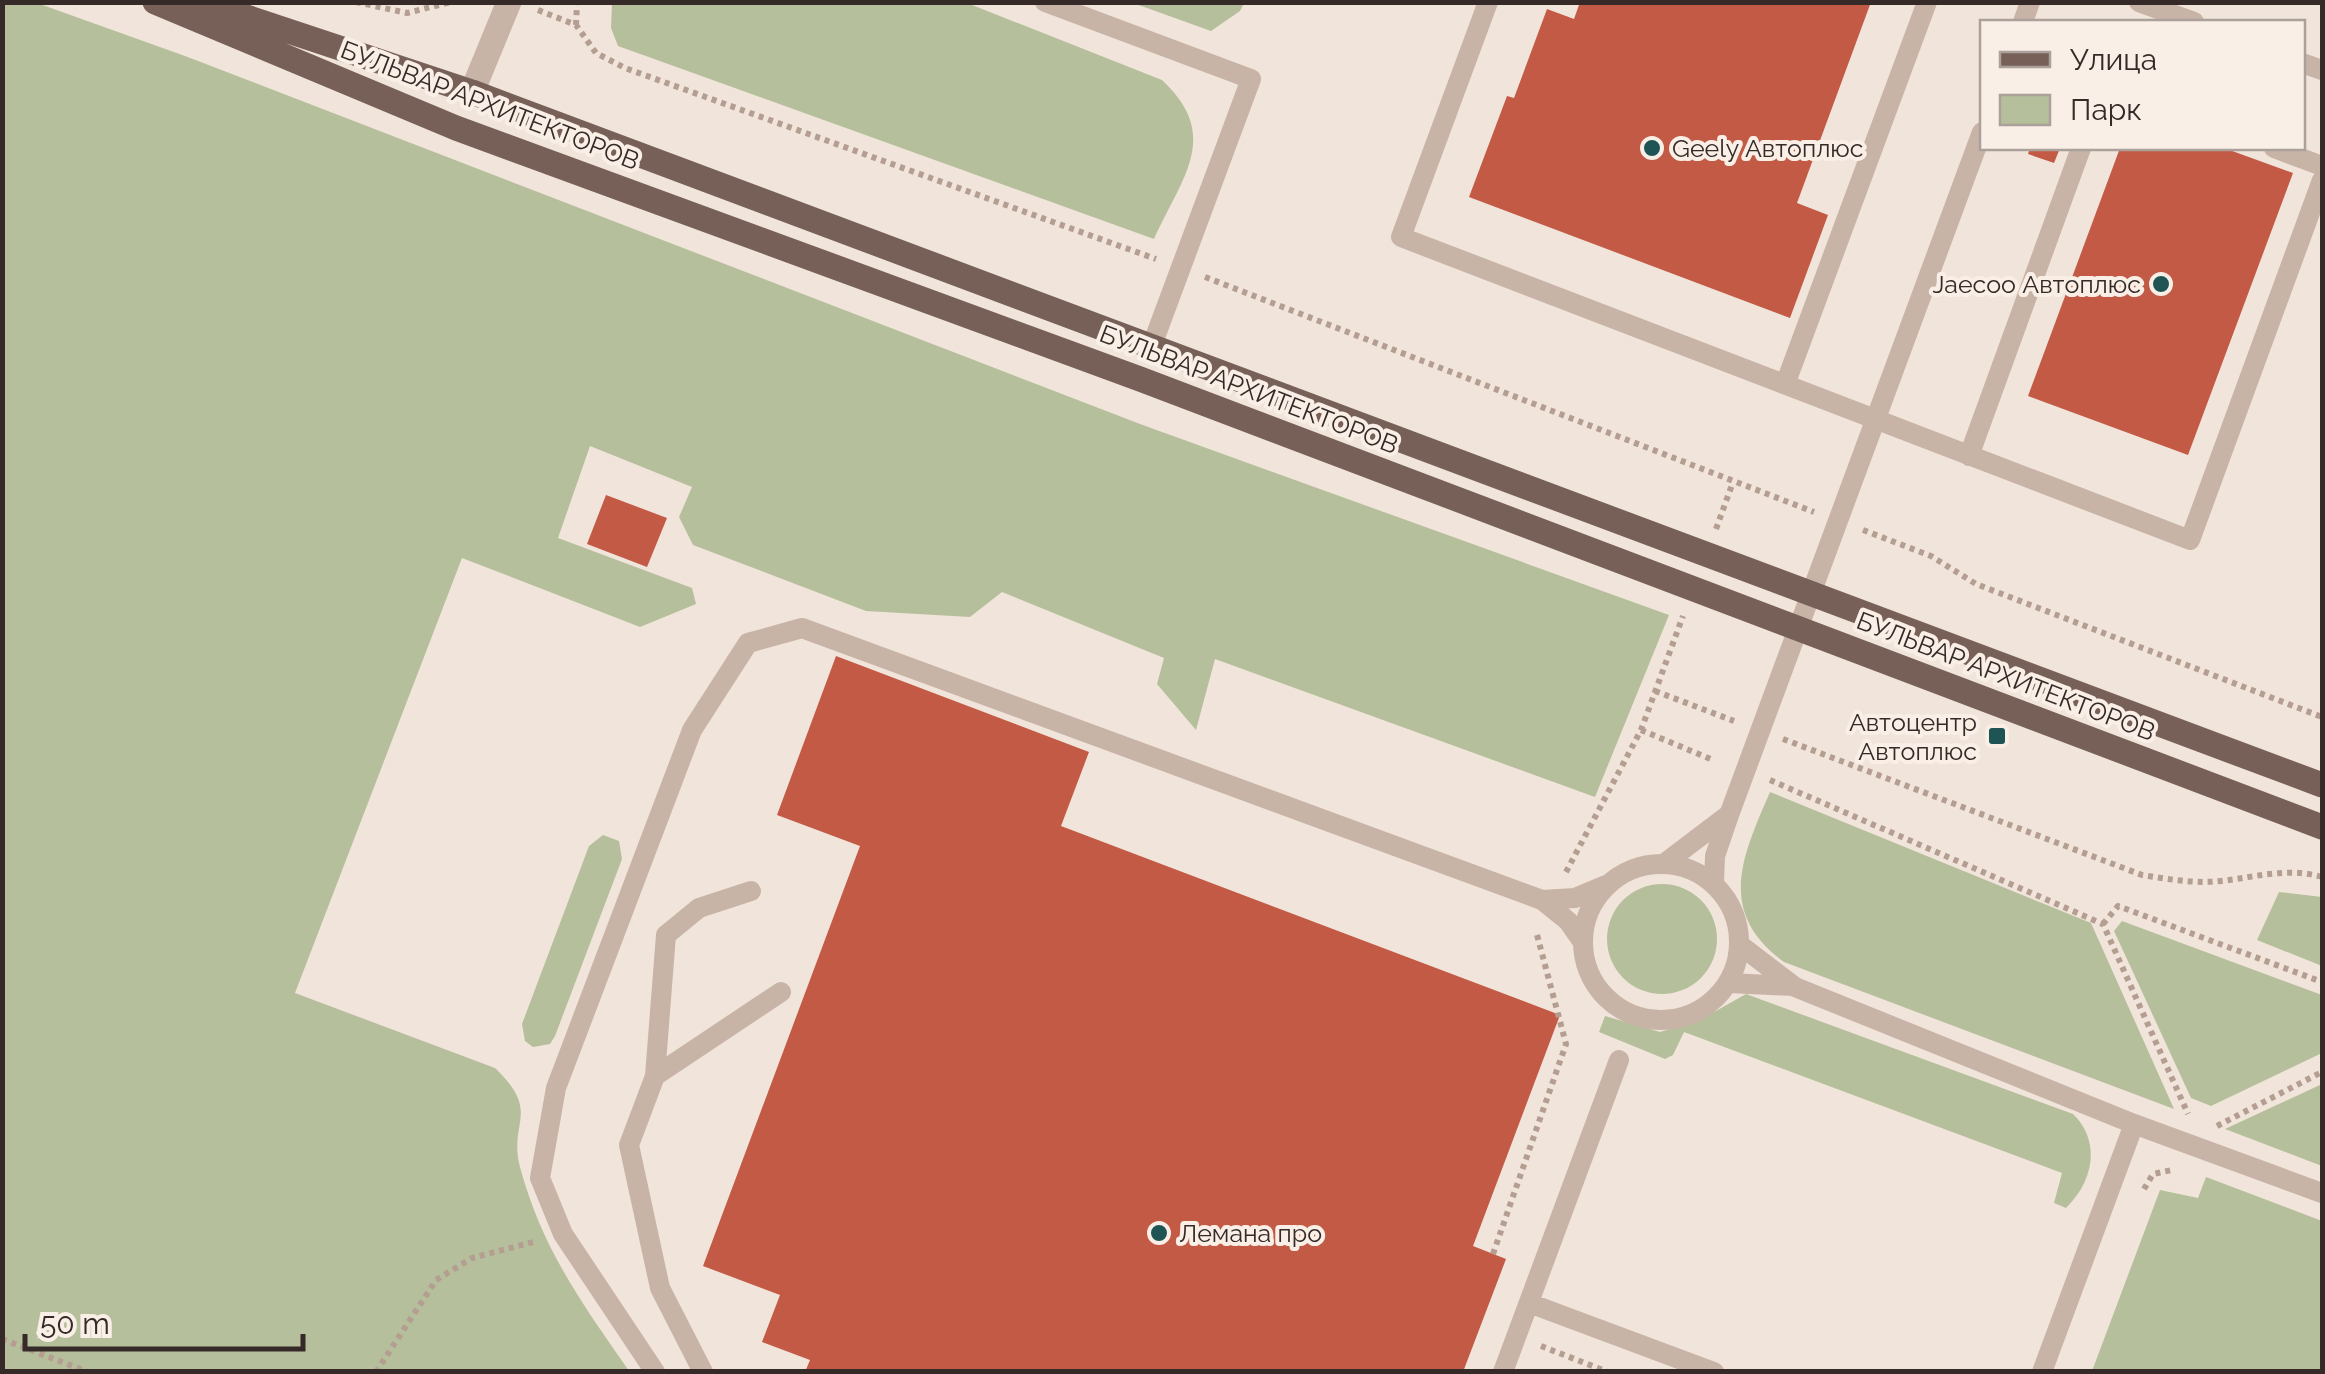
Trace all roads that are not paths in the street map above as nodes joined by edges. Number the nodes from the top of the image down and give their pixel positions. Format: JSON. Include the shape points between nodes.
{"nodes":[{"id":1,"x":155,"y":2,"type":"edge"},
{"id":2,"x":201,"y":2,"type":"edge"},
{"id":3,"x":1045,"y":2,"type":"edge"},
{"id":4,"x":1488,"y":2,"type":"edge"},
{"id":5,"x":1927,"y":2,"type":"edge"},
{"id":6,"x":2140,"y":2,"type":"edge"},
{"id":7,"x":521,"y":5,"type":"edge"},
{"id":8,"x":2164,"y":12,"type":"edge"},
{"id":9,"x":2188,"y":20,"type":"edge"},
{"id":10,"x":472,"y":92,"type":"junction"},
{"id":11,"x":456,"y":128,"type":"junction"},
{"id":12,"x":1980,"y":137,"type":"edge"},
{"id":13,"x":2080,"y":150,"type":"edge"},
{"id":14,"x":2279,"y":150,"type":"edge"},
{"id":15,"x":2322,"y":166,"type":"edge"},
{"id":16,"x":2322,"y":180,"type":"edge"},
{"id":17,"x":1151,"y":348,"type":"junction"},
{"id":18,"x":1786,"y":382,"type":"junction"},
{"id":19,"x":1876,"y":419,"type":"junction"},
{"id":20,"x":1970,"y":456,"type":"junction"},
{"id":21,"x":1811,"y":594,"type":"junction"},
{"id":22,"x":1798,"y":629,"type":"junction"},
{"id":23,"x":2322,"y":785,"type":"edge"},
{"id":24,"x":1729,"y":815,"type":"junction"},
{"id":25,"x":2322,"y":828,"type":"edge"},
{"id":26,"x":1665,"y":863,"type":"junction"},
{"id":27,"x":1714,"y":883,"type":"junction"},
{"id":28,"x":1606,"y":885,"type":"junction"},
{"id":29,"x":752,"y":892,"type":"dead end"},
{"id":30,"x":1542,"y":900,"type":"junction"},
{"id":31,"x":1582,"y":941,"type":"junction"},
{"id":32,"x":1740,"y":946,"type":"junction"},
{"id":33,"x":1728,"y":983,"type":"junction"},
{"id":34,"x":1794,"y":987,"type":"junction"},
{"id":35,"x":781,"y":992,"type":"dead end"},
{"id":36,"x":1619,"y":1060,"type":"dead end"},
{"id":37,"x":655,"y":1076,"type":"junction"},
{"id":38,"x":2134,"y":1124,"type":"junction"},
{"id":39,"x":2322,"y":1193,"type":"edge"},
{"id":40,"x":1530,"y":1302,"type":"junction"},
{"id":41,"x":655,"y":1372,"type":"edge"},
{"id":42,"x":703,"y":1372,"type":"edge"},
{"id":43,"x":1503,"y":1372,"type":"edge"},
{"id":44,"x":1714,"y":1372,"type":"edge"},
{"id":45,"x":2042,"y":1372,"type":"edge"}],
"edges":[{"from":1,"to":11,"type":"main road","name":"БУЛЬВАР АРХИТЕКТОРОВ"},
{"from":2,"to":10,"type":"main road","name":"БУЛЬВАР АРХИТЕКТОРОВ"},
{"from":3,"to":17,"type":"lane","via":[[1251,79]]},
{"from":4,"to":18,"type":"lane","via":[[1401,237]]},
{"from":5,"to":18,"type":"lane"},
{"from":6,"to":8,"type":"lane"},
{"from":7,"to":10,"type":"street"},
{"from":8,"to":9,"type":"lane"},
{"from":10,"to":11,"type":"main road"},
{"from":10,"to":17,"type":"main road","name":"БУЛЬВАР АРХИТЕКТОРОВ"},
{"from":11,"to":22,"type":"main road","name":"БУЛЬВАР АРХИТЕКТОРОВ"},
{"from":12,"to":19,"type":"lane"},
{"from":13,"to":20,"type":"lane"},
{"from":14,"to":15,"type":"lane"},
{"from":16,"to":20,"type":"lane","via":[[2190,540]]},
{"from":17,"to":21,"type":"main road","name":"БУЛЬВАР АРХИТЕКТОРОВ"},
{"from":18,"to":19,"type":"lane"},
{"from":19,"to":20,"type":"lane"},
{"from":19,"to":21,"type":"lane"},
{"from":21,"to":22,"type":"lane"},
{"from":21,"to":23,"type":"main road","name":"БУЛЬВАР АРХИТЕКТОРОВ"},
{"from":22,"to":24,"type":"lane"},
{"from":22,"to":25,"type":"main road","name":"БУЛЬВАР АРХИТЕКТОРОВ"},
{"from":24,"to":26,"type":"lane"},
{"from":24,"to":27,"type":"lane","via":[[1714,856]]},
{"from":26,"to":27,"type":"lane"},
{"from":26,"to":28,"type":"lane","via":[[1633,868]]},
{"from":27,"to":32,"type":"lane","via":[[1738,922]]},
{"from":28,"to":30,"type":"lane","via":[[1575,898]]},
{"from":28,"to":31,"type":"lane","via":[[1588,911]]},
{"from":29,"to":37,"type":"lane","via":[[699,908],[666,935]]},
{"from":30,"to":31,"type":"lane"},
{"from":30,"to":41,"type":"lane","via":[[802,628],[748,644],[692,730],[556,1088],[540,1178],[564,1234]]},
{"from":31,"to":33,"type":"lane","via":[[1598,989],[1639,1018],[1690,1016]]},
{"from":32,"to":33,"type":"lane"},
{"from":32,"to":34,"type":"lane"},
{"from":33,"to":34,"type":"lane"},
{"from":34,"to":38,"type":"lane"},
{"from":35,"to":37,"type":"lane"},
{"from":36,"to":40,"type":"lane"},
{"from":37,"to":42,"type":"lane","via":[[629,1145],[660,1288]]},
{"from":38,"to":39,"type":"lane"},
{"from":38,"to":45,"type":"lane"},
{"from":40,"to":43,"type":"lane"},
{"from":40,"to":44,"type":"lane"}]}
